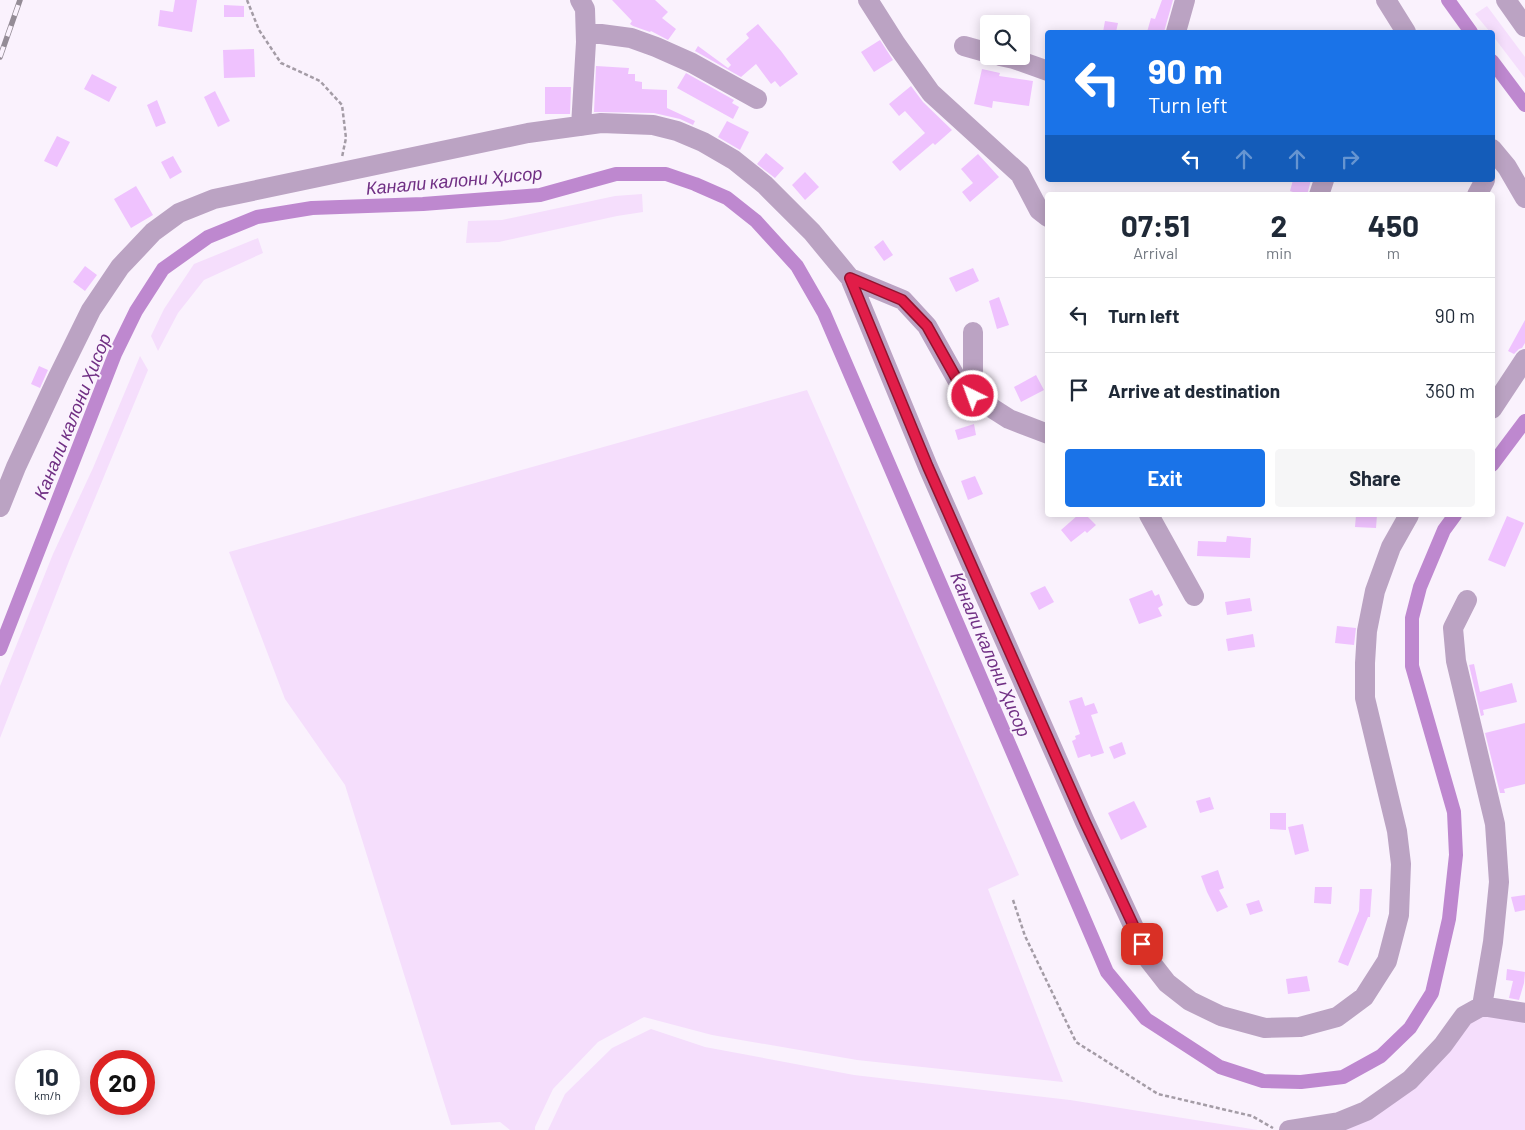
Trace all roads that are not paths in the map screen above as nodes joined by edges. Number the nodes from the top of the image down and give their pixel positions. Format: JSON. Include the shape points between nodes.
{"nodes":[{"id":1,"x":580,"y":0,"type":"edge"},
{"id":2,"x":868,"y":0,"type":"edge"},
{"id":3,"x":1185,"y":0,"type":"edge"},
{"id":4,"x":1386,"y":0,"type":"edge"},
{"id":5,"x":1506,"y":0,"type":"edge"},
{"id":6,"x":1525,"y":27,"type":"edge"},
{"id":7,"x":1177,"y":30,"type":"edge"},
{"id":8,"x":1405,"y":30,"type":"edge"},
{"id":9,"x":586,"y":32,"type":"junction"},
{"id":10,"x":964,"y":46,"type":"dead end"},
{"id":11,"x":980,"y":50,"type":"edge"},
{"id":12,"x":1030,"y":65,"type":"edge"},
{"id":13,"x":1045,"y":70,"type":"edge"},
{"id":14,"x":757,"y":99,"type":"dead end"},
{"id":15,"x":581,"y":126,"type":"junction"},
{"id":16,"x":1495,"y":158,"type":"edge"},
{"id":17,"x":1525,"y":198,"type":"edge"},
{"id":18,"x":1045,"y":215,"type":"edge"},
{"id":19,"x":850,"y":278,"type":"junction"},
{"id":20,"x":973,"y":332,"type":"dead end"},
{"id":21,"x":1525,"y":359,"type":"edge"},
{"id":22,"x":973,"y":396,"type":"junction"},
{"id":23,"x":1495,"y":404,"type":"edge"},
{"id":24,"x":1045,"y":433,"type":"edge"},
{"id":25,"x":0,"y":507,"type":"edge"},
{"id":26,"x":1150,"y":517,"type":"edge"},
{"id":27,"x":1408,"y":517,"type":"edge"},
{"id":28,"x":1194,"y":596,"type":"dead end"},
{"id":29,"x":1466,"y":600,"type":"dead end"},
{"id":30,"x":1482,"y":1006,"type":"junction"},
{"id":31,"x":1525,"y":1013,"type":"edge"},
{"id":32,"x":1289,"y":1130,"type":"edge"}],
"edges":[{"from":1,"to":9,"type":"lane","via":[[585,9]]},
{"from":2,"to":18,"type":"lane","via":[[931,93],[1020,174],[1039,210]]},
{"from":3,"to":7,"type":"lane"},
{"from":4,"to":8,"type":"lane"},
{"from":5,"to":6,"type":"lane"},
{"from":9,"to":14,"type":"lane","via":[[631,38],[656,47]]},
{"from":9,"to":15,"type":"lane"},
{"from":10,"to":11,"type":"lane"},
{"from":12,"to":13,"type":"lane"},
{"from":15,"to":19,"type":"lane","via":[[601,123],[654,125],[703,142],[734,160],[765,185],[812,232]]},
{"from":15,"to":25,"type":"lane","via":[[519,135],[214,199],[178,213],[153,232],[120,267],[92,310]]},
{"from":16,"to":17,"type":"lane","via":[[1508,168]]},
{"from":19,"to":22,"type":"lane","via":[[902,300],[927,326],[960,385]]},
{"from":19,"to":27,"type":"lane","via":[[928,467],[1149,960],[1167,983],[1190,1001],[1221,1016],[1265,1028],[1300,1027],[1337,1017],[1364,996],[1387,961],[1399,915],[1401,864],[1397,831],[1366,698],[1365,663],[1374,591],[1391,547]]},
{"from":20,"to":22,"type":"lane"},
{"from":21,"to":23,"type":"lane"},
{"from":22,"to":24,"type":"lane","via":[[1009,419]]},
{"from":26,"to":28,"type":"lane"},
{"from":29,"to":30,"type":"lane","via":[[1454,628],[1456,661],[1495,824],[1499,882]]},
{"from":30,"to":31,"type":"lane"},
{"from":30,"to":32,"type":"lane","via":[[1464,1016],[1443,1045],[1410,1080],[1366,1111],[1339,1122]]}]}
